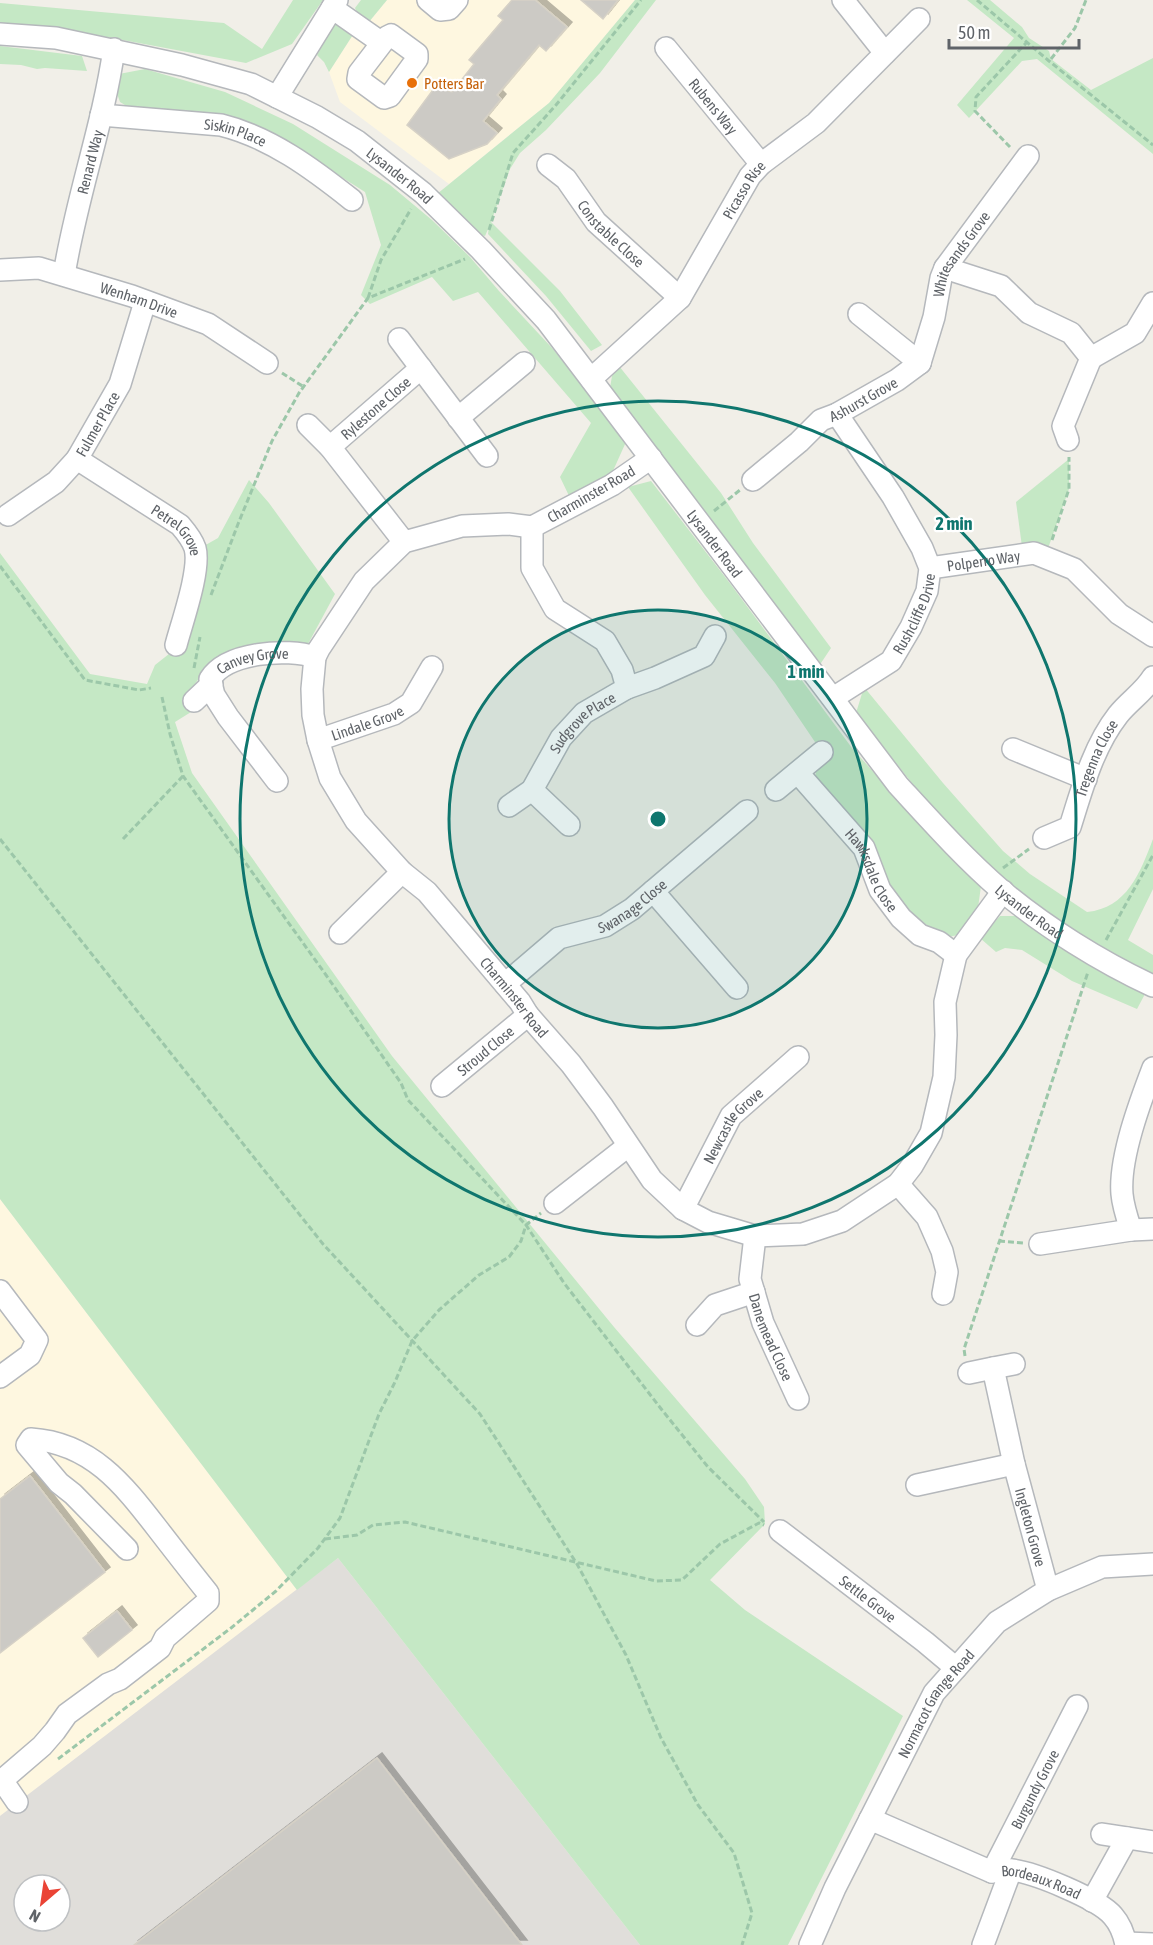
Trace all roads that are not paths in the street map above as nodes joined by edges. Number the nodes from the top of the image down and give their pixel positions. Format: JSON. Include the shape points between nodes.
{"nodes":[{"id":1,"x":428,"y":0,"type":"edge"},
{"id":2,"x":457,"y":0,"type":"edge"},
{"id":3,"x":843,"y":0,"type":"edge"},
{"id":4,"x":334,"y":4,"type":"edge"},
{"id":5,"x":919,"y":19,"type":"dead end"},
{"id":6,"x":0,"y":34,"type":"edge"},
{"id":7,"x":382,"y":42,"type":"dead end"},
{"id":8,"x":666,"y":48,"type":"dead end"},
{"id":9,"x":114,"y":49,"type":"junction"},
{"id":10,"x":885,"y":53,"type":"junction"},
{"id":11,"x":278,"y":98,"type":"junction"},
{"id":12,"x":101,"y":115,"type":"junction"},
{"id":13,"x":1026,"y":159,"type":"road end"},
{"id":14,"x":548,"y":165,"type":"dead end"},
{"id":15,"x":761,"y":165,"type":"junction"},
{"id":16,"x":352,"y":200,"type":"dead end"},
{"id":17,"x":945,"y":268,"type":"junction"},
{"id":18,"x":0,"y":270,"type":"edge"},
{"id":19,"x":64,"y":275,"type":"junction"},
{"id":20,"x":680,"y":298,"type":"junction"},
{"id":21,"x":145,"y":302,"type":"junction"},
{"id":22,"x":1153,"y":303,"type":"edge"},
{"id":23,"x":859,"y":314,"type":"dead end"},
{"id":24,"x":399,"y":339,"type":"dead end"},
{"id":25,"x":1091,"y":358,"type":"junction"},
{"id":26,"x":267,"y":363,"type":"road end"},
{"id":27,"x":524,"y":363,"type":"dead end"},
{"id":28,"x":920,"y":363,"type":"junction"},
{"id":29,"x":421,"y":368,"type":"junction"},
{"id":30,"x":591,"y":379,"type":"junction"},
{"id":31,"x":837,"y":414,"type":"junction"},
{"id":32,"x":459,"y":418,"type":"junction"},
{"id":33,"x":308,"y":425,"type":"dead end"},
{"id":34,"x":1068,"y":440,"type":"road end"},
{"id":35,"x":330,"y":447,"type":"junction"},
{"id":36,"x":487,"y":456,"type":"dead end"},
{"id":37,"x":651,"y":458,"type":"junction"},
{"id":38,"x":77,"y":459,"type":"junction"},
{"id":39,"x":753,"y":480,"type":"road end"},
{"id":40,"x":8,"y":515,"type":"dead end"},
{"id":41,"x":532,"y":527,"type":"junction"},
{"id":42,"x":404,"y":542,"type":"junction"},
{"id":43,"x":930,"y":568,"type":"junction"},
{"id":44,"x":715,"y":636,"type":"dead end"},
{"id":45,"x":1153,"y":636,"type":"edge"},
{"id":46,"x":176,"y":645,"type":"dead end"},
{"id":47,"x":315,"y":657,"type":"junction"},
{"id":48,"x":432,"y":667,"type":"dead end"},
{"id":49,"x":1153,"y":677,"type":"edge"},
{"id":50,"x":212,"y":684,"type":"junction"},
{"id":51,"x":627,"y":688,"type":"junction"},
{"id":52,"x":833,"y":698,"type":"junction"},
{"id":53,"x":194,"y":701,"type":"dead end"},
{"id":54,"x":318,"y":740,"type":"junction"},
{"id":55,"x":1013,"y":749,"type":"dead end"},
{"id":56,"x":822,"y":752,"type":"dead end"},
{"id":57,"x":798,"y":773,"type":"junction"},
{"id":58,"x":1086,"y":779,"type":"junction"},
{"id":59,"x":277,"y":781,"type":"dead end"},
{"id":60,"x":532,"y":790,"type":"junction"},
{"id":61,"x":776,"y":790,"type":"dead end"},
{"id":62,"x":509,"y":806,"type":"dead end"},
{"id":63,"x":747,"y":811,"type":"dead end"},
{"id":64,"x":569,"y":825,"type":"dead end"},
{"id":65,"x":1044,"y":838,"type":"road end"},
{"id":66,"x":402,"y":872,"type":"junction"},
{"id":67,"x":997,"y":886,"type":"junction"},
{"id":68,"x":653,"y":891,"type":"junction"},
{"id":69,"x":340,"y":933,"type":"dead end"},
{"id":70,"x":956,"y":955,"type":"junction"},
{"id":71,"x":506,"y":984,"type":"junction"},
{"id":72,"x":1153,"y":986,"type":"edge"},
{"id":73,"x":737,"y":988,"type":"dead end"},
{"id":74,"x":528,"y":1015,"type":"junction"},
{"id":75,"x":798,"y":1056,"type":"dead end"},
{"id":76,"x":1153,"y":1068,"type":"edge"},
{"id":77,"x":442,"y":1086,"type":"dead end"},
{"id":78,"x":628,"y":1146,"type":"junction"},
{"id":79,"x":898,"y":1184,"type":"junction"},
{"id":80,"x":555,"y":1203,"type":"dead end"},
{"id":81,"x":683,"y":1209,"type":"junction"},
{"id":82,"x":1153,"y":1229,"type":"edge"},
{"id":83,"x":1131,"y":1230,"type":"junction"},
{"id":84,"x":755,"y":1236,"type":"junction"},
{"id":85,"x":1040,"y":1244,"type":"road end"},
{"id":86,"x":0,"y":1291,"type":"edge"},
{"id":87,"x":754,"y":1292,"type":"junction"},
{"id":88,"x":943,"y":1294,"type":"dead end"},
{"id":89,"x":697,"y":1325,"type":"dead end"},
{"id":90,"x":1014,"y":1364,"type":"dead end"},
{"id":91,"x":993,"y":1368,"type":"junction"},
{"id":92,"x":969,"y":1373,"type":"dead end"},
{"id":93,"x":0,"y":1377,"type":"edge"},
{"id":94,"x":798,"y":1399,"type":"dead end"},
{"id":95,"x":1014,"y":1464,"type":"junction"},
{"id":96,"x":917,"y":1485,"type":"dead end"},
{"id":97,"x":772,"y":1528,"type":"road end"},
{"id":98,"x":127,"y":1550,"type":"dead end"},
{"id":99,"x":1153,"y":1564,"type":"edge"},
{"id":100,"x":1048,"y":1590,"type":"junction"},
{"id":101,"x":956,"y":1668,"type":"junction"},
{"id":102,"x":1077,"y":1706,"type":"dead end"},
{"id":103,"x":0,"y":1782,"type":"edge"},
{"id":104,"x":17,"y":1802,"type":"dead end"},
{"id":105,"x":870,"y":1819,"type":"junction"},
{"id":106,"x":1102,"y":1834,"type":"dead end"},
{"id":107,"x":1126,"y":1838,"type":"junction"},
{"id":108,"x":1153,"y":1842,"type":"edge"},
{"id":109,"x":1001,"y":1871,"type":"junction"},
{"id":110,"x":1092,"y":1901,"type":"junction"},
{"id":111,"x":1126,"y":1944,"type":"edge"},
{"id":112,"x":1153,"y":1944,"type":"edge"},
{"id":113,"x":810,"y":1945,"type":"edge"},
{"id":114,"x":983,"y":1945,"type":"edge"}],
"edges":[{"from":1,"to":2,"type":"street","via":[[440,10],[450,9]]},
{"from":3,"to":10,"type":"street"},
{"from":4,"to":7,"type":"street"},
{"from":4,"to":11,"type":"street"},
{"from":5,"to":10,"type":"street","name":"Picasso Rise"},
{"from":6,"to":9,"type":"street","name":"Lysander Road","via":[[56,38]]},
{"from":8,"to":15,"type":"street","name":"Rubens Way"},
{"from":9,"to":11,"type":"street","name":"Lysander Road","via":[[251,84]]},
{"from":9,"to":12,"type":"street","name":"Renard Way"},
{"from":10,"to":15,"type":"street","name":"Picasso Rise","via":[[816,123]]},
{"from":11,"to":30,"type":"street","name":"Lysander Road","via":[[357,141],[423,193],[546,320]]},
{"from":12,"to":16,"type":"street","name":"Siskin Place","via":[[237,129],[295,158]]},
{"from":12,"to":19,"type":"street","name":"Renard Way"},
{"from":13,"to":17,"type":"street","name":"Whitesands Grove"},
{"from":14,"to":20,"type":"street","name":"Constable Close","via":[[566,179],[596,222]]},
{"from":15,"to":20,"type":"street","name":"Picasso Rise","via":[[750,176]]},
{"from":17,"to":25,"type":"street","via":[[1001,286],[1029,313],[1071,333]]},
{"from":17,"to":28,"type":"street","name":"Whitesands Grove"},
{"from":18,"to":19,"type":"street","name":"Wenham Drive","via":[[39,268]]},
{"from":19,"to":21,"type":"street","name":"Wenham Drive"},
{"from":20,"to":30,"type":"street","name":"Picasso Rise"},
{"from":21,"to":26,"type":"street","name":"Wenham Drive","via":[[208,324]]},
{"from":21,"to":38,"type":"street","name":"Fulmer Place","via":[[120,384]]},
{"from":22,"to":25,"type":"street","via":[[1135,333]]},
{"from":23,"to":28,"type":"street"},
{"from":24,"to":29,"type":"street","name":"Rylestone Close"},
{"from":25,"to":34,"type":"street","via":[[1063,426]]},
{"from":27,"to":32,"type":"street"},
{"from":28,"to":31,"type":"street","name":"Ashurst Grove"},
{"from":29,"to":32,"type":"street","name":"Rylestone Close"},
{"from":29,"to":35,"type":"street","name":"Rylestone Close"},
{"from":30,"to":37,"type":"street","name":"Lysander Road"},
{"from":31,"to":39,"type":"street","name":"Ashurst Grove","via":[[821,420]]},
{"from":31,"to":43,"type":"street","name":"Rushcliffe Drive","via":[[893,497]]},
{"from":32,"to":36,"type":"street","name":"Rylestone Close"},
{"from":33,"to":35,"type":"street","name":"Rylestone Close"},
{"from":35,"to":42,"type":"street","name":"Rylestone Close"},
{"from":37,"to":41,"type":"street","name":"Charminster Road","via":[[612,485]]},
{"from":37,"to":52,"type":"street","name":"Lysander Road"},
{"from":38,"to":40,"type":"street","name":"Fulmer Place","via":[[57,482]]},
{"from":38,"to":46,"type":"street","name":"Petrel Grove","via":[[180,525],[189,535],[196,566]]},
{"from":41,"to":42,"type":"street","name":"Charminster Road","via":[[462,526]]},
{"from":41,"to":51,"type":"street","name":"Sudgrove Place","via":[[532,568],[555,609],[606,641]]},
{"from":42,"to":47,"type":"street","name":"Charminster Road","via":[[364,581]]},
{"from":43,"to":45,"type":"street","name":"Polperro Way","via":[[1034,553],[1074,569],[1119,614]]},
{"from":43,"to":52,"type":"street","name":"Rushcliffe Drive","via":[[927,591],[891,661]]},
{"from":44,"to":51,"type":"street","via":[[704,656]]},
{"from":47,"to":50,"type":"street","name":"Canvey Grove","via":[[300,652],[250,656],[216,670],[210,679]]},
{"from":47,"to":54,"type":"street","name":"Charminster Road","via":[[312,689]]},
{"from":48,"to":54,"type":"street","name":"Lindale Grove","via":[[411,703],[394,714]]},
{"from":49,"to":58,"type":"street","name":"Tregenna Close","via":[[1111,725]]},
{"from":50,"to":53,"type":"street"},
{"from":50,"to":59,"type":"street","name":"Canvey Grove","via":[[228,717]]},
{"from":51,"to":60,"type":"street","name":"Sudgrove Place","via":[[584,713],[569,729]]},
{"from":52,"to":67,"type":"street","name":"Lysander Road","via":[[898,784]]},
{"from":54,"to":66,"type":"street","name":"Charminster Road","via":[[330,778],[357,821]]},
{"from":55,"to":58,"type":"street"},
{"from":56,"to":57,"type":"street"},
{"from":57,"to":61,"type":"street"},
{"from":57,"to":70,"type":"street","name":"Hawksdale Close","via":[[864,848],[880,890],[901,918],[920,935],[939,942]]},
{"from":58,"to":65,"type":"street","name":"Tregenna Close","via":[[1070,827]]},
{"from":60,"to":62,"type":"street","name":"Sudgrove Place"},
{"from":60,"to":64,"type":"street"},
{"from":63,"to":68,"type":"street","name":"Swanage Close"},
{"from":66,"to":69,"type":"street"},
{"from":66,"to":71,"type":"street","name":"Charminster Road","via":[[426,892]]},
{"from":67,"to":70,"type":"street","name":"Charminster Road"},
{"from":67,"to":72,"type":"street","name":"Lysander Road","via":[[1096,957]]},
{"from":68,"to":71,"type":"street","name":"Swanage Close","via":[[605,926],[559,938]]},
{"from":68,"to":73,"type":"street"},
{"from":70,"to":79,"type":"street","name":"Charminster Road","via":[[945,1002],[944,1077],[931,1133]]},
{"from":71,"to":74,"type":"street","name":"Charminster Road"},
{"from":74,"to":77,"type":"street","name":"Stroud Close"},
{"from":74,"to":78,"type":"street","name":"Charminster Road","via":[[571,1064]]},
{"from":75,"to":81,"type":"street","name":"Newcastle Grove","via":[[731,1116]]},
{"from":76,"to":83,"type":"street","via":[[1124,1163],[1121,1192]]},
{"from":78,"to":80,"type":"street"},
{"from":78,"to":81,"type":"street","name":"Charminster Road","via":[[652,1180]]},
{"from":79,"to":84,"type":"street","name":"Charminster Road","via":[[842,1221],[803,1234]]},
{"from":79,"to":88,"type":"street","via":[[927,1217],[942,1251],[947,1272]]},
{"from":81,"to":84,"type":"street","name":"Charminster Road","via":[[708,1222]]},
{"from":82,"to":83,"type":"street"},
{"from":83,"to":85,"type":"street"},
{"from":84,"to":87,"type":"street","name":"Danemead Close","via":[[750,1279]]},
{"from":86,"to":93,"type":"street","via":[[37,1340],[30,1355]]},
{"from":87,"to":89,"type":"street","via":[[715,1305]]},
{"from":87,"to":94,"type":"street","name":"Danemead Close","via":[[763,1323]]},
{"from":90,"to":91,"type":"street"},
{"from":91,"to":92,"type":"street"},
{"from":91,"to":95,"type":"street","name":"Ingleton Grove"},
{"from":95,"to":96,"type":"street"},
{"from":95,"to":100,"type":"street","name":"Ingleton Grove"},
{"from":97,"to":101,"type":"street","name":"Settle Grove"},
{"from":98,"to":103,"type":"street","via":[[52,1475],[27,1445],[30,1439],[48,1440],[78,1451],[105,1468],[125,1487],[208,1593],[208,1601],[165,1638],[160,1648],[67,1713],[42,1746]]},
{"from":99,"to":100,"type":"street","name":"Normacot Grange Road","via":[[1102,1567]]},
{"from":100,"to":101,"type":"street","name":"Normacot Grange Road","via":[[996,1622]]},
{"from":101,"to":105,"type":"street","name":"Normacot Grange Road","via":[[934,1693]]},
{"from":102,"to":109,"type":"street","name":"Burgundy Grove"},
{"from":103,"to":104,"type":"street"},
{"from":105,"to":109,"type":"street","name":"Bordeaux Road"},
{"from":105,"to":113,"type":"street","name":"Normacot Grange Road"},
{"from":106,"to":107,"type":"street"},
{"from":107,"to":108,"type":"street"},
{"from":107,"to":110,"type":"street"},
{"from":109,"to":110,"type":"street","name":"Bordeaux Road","via":[[1045,1878]]},
{"from":109,"to":114,"type":"street","name":"Burgundy Grove"},
{"from":110,"to":111,"type":"street","name":"Bordeaux Road","via":[[1112,1914]]},
{"from":111,"to":112,"type":"street"}]}
